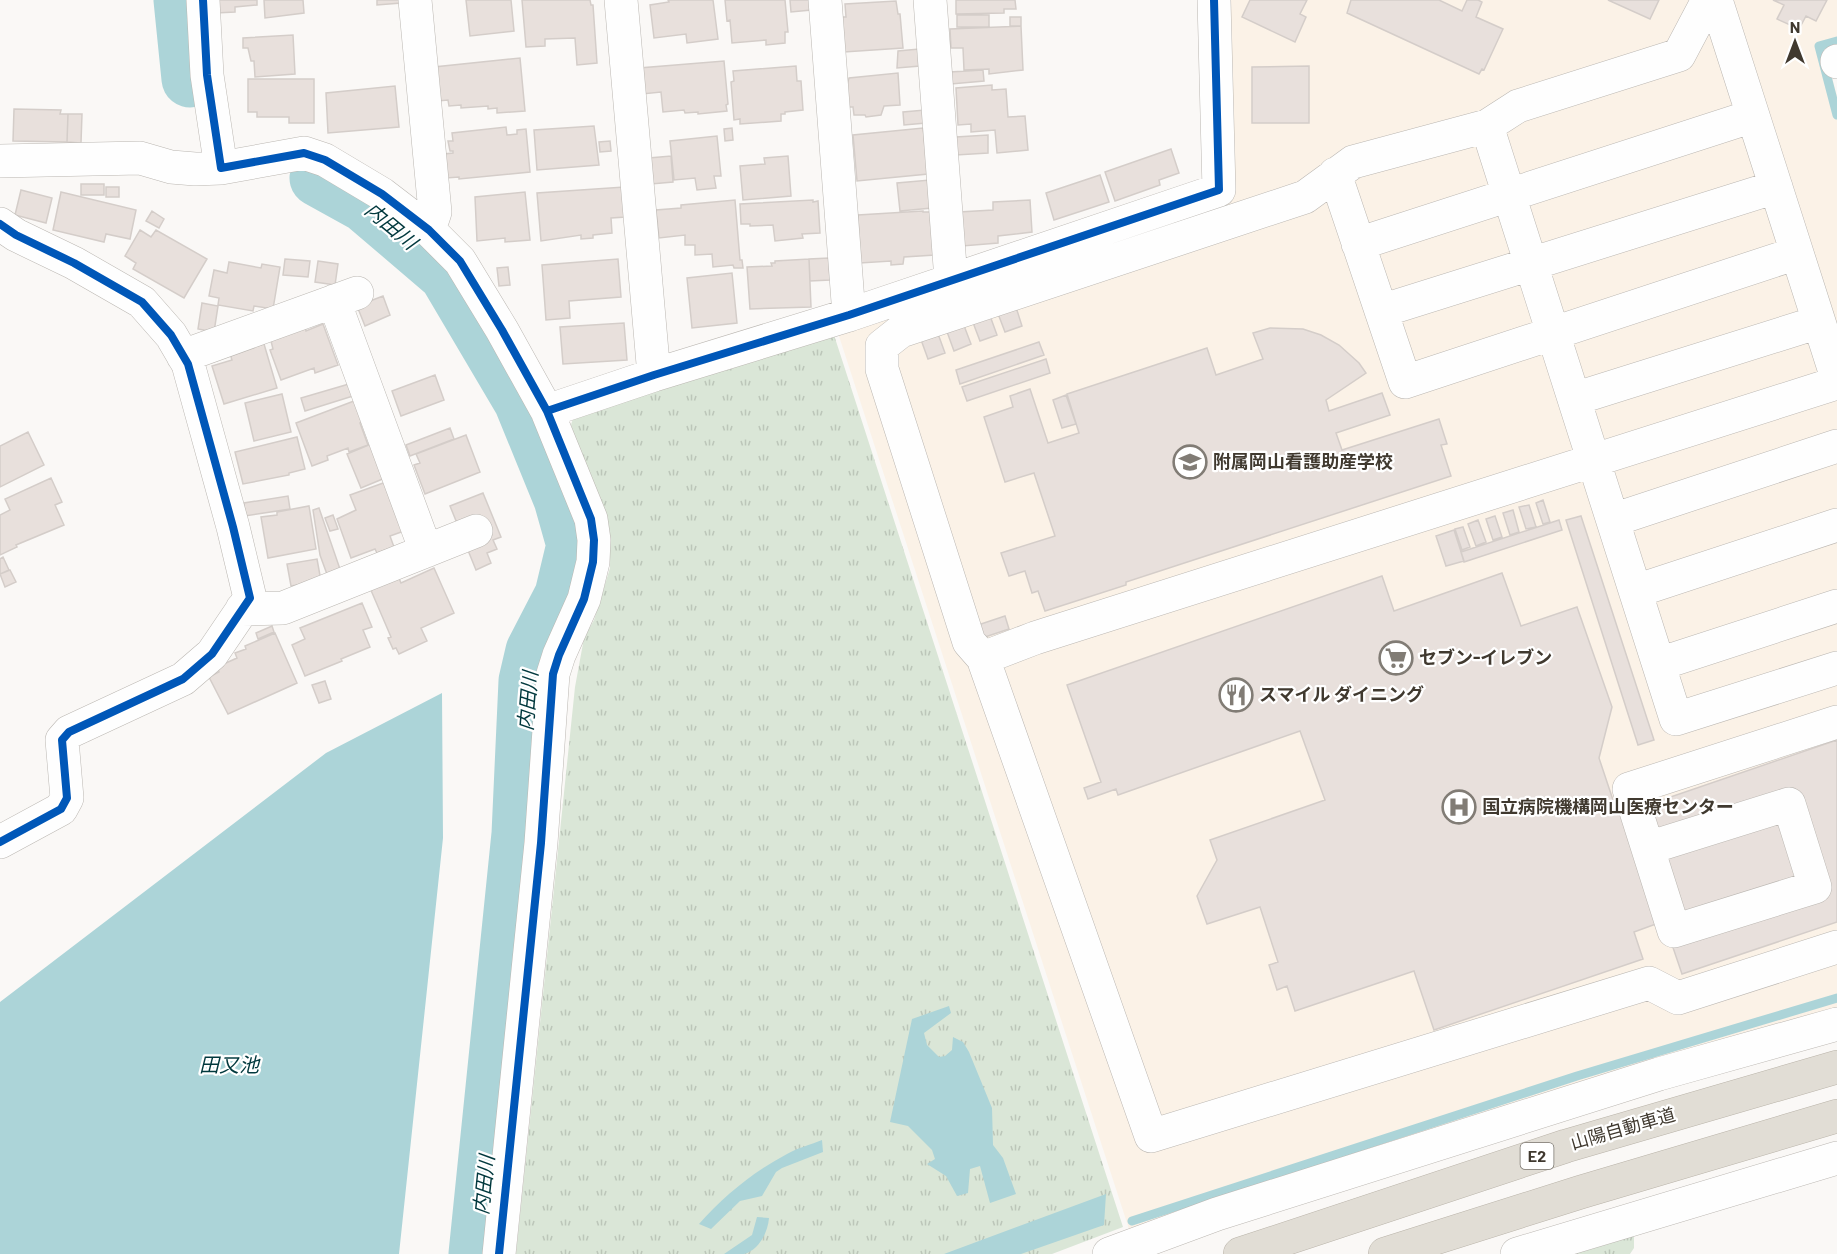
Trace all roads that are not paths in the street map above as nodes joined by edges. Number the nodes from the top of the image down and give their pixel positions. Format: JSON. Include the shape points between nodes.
{"nodes":[{"id":1,"x":203,"y":0,"type":"edge"},
{"id":2,"x":414,"y":0,"type":"edge"},
{"id":3,"x":621,"y":0,"type":"edge"},
{"id":4,"x":825,"y":0,"type":"edge"},
{"id":5,"x":930,"y":0,"type":"edge"},
{"id":6,"x":1214,"y":0,"type":"edge"},
{"id":7,"x":1708,"y":0,"type":"edge"},
{"id":8,"x":1716,"y":0,"type":"edge"},
{"id":9,"x":1754,"y":116,"type":"junction"},
{"id":10,"x":1487,"y":126,"type":"junction"},
{"id":11,"x":0,"y":161,"type":"edge"},
{"id":12,"x":221,"y":168,"type":"junction"},
{"id":13,"x":1335,"y":174,"type":"junction"},
{"id":14,"x":1776,"y":187,"type":"junction"},
{"id":15,"x":1509,"y":195,"type":"junction"},
{"id":16,"x":0,"y":224,"type":"edge"},
{"id":17,"x":429,"y":230,"type":"junction"},
{"id":18,"x":1358,"y":244,"type":"junction"},
{"id":19,"x":1797,"y":253,"type":"junction"},
{"id":20,"x":1531,"y":264,"type":"junction"},
{"id":21,"x":951,"y":280,"type":"junction"},
{"id":22,"x":1381,"y":311,"type":"junction"},
{"id":23,"x":849,"y":315,"type":"junction"},
{"id":24,"x":1819,"y":322,"type":"junction"},
{"id":25,"x":1553,"y":333,"type":"junction"},
{"id":26,"x":183,"y":356,"type":"junction"},
{"id":27,"x":654,"y":375,"type":"junction"},
{"id":28,"x":1837,"y":381,"type":"edge"},
{"id":29,"x":1574,"y":399,"type":"junction"},
{"id":30,"x":548,"y":411,"type":"junction"},
{"id":31,"x":1837,"y":446,"type":"edge"},
{"id":32,"x":1594,"y":460,"type":"junction"},
{"id":33,"x":1613,"y":520,"type":"junction"},
{"id":34,"x":1837,"y":525,"type":"edge"},
{"id":35,"x":476,"y":531,"type":"dead end"},
{"id":36,"x":426,"y":551,"type":"junction"},
{"id":37,"x":1636,"y":591,"type":"junction"},
{"id":38,"x":1837,"y":606,"type":"edge"},
{"id":39,"x":242,"y":609,"type":"junction"},
{"id":40,"x":983,"y":658,"type":"junction"},
{"id":41,"x":1659,"y":664,"type":"junction"},
{"id":42,"x":1837,"y":668,"type":"edge"},
{"id":43,"x":1837,"y":722,"type":"edge"},
{"id":44,"x":0,"y":842,"type":"edge"},
{"id":45,"x":1648,"y":848,"type":"junction"},
{"id":46,"x":1837,"y":947,"type":"edge"},
{"id":47,"x":1837,"y":1024,"type":"edge"},
{"id":48,"x":1837,"y":1067,"type":"edge"},
{"id":49,"x":1837,"y":1116,"type":"edge"},
{"id":50,"x":1837,"y":1158,"type":"edge"},
{"id":51,"x":499,"y":1254,"type":"edge"},
{"id":52,"x":1109,"y":1254,"type":"edge"},
{"id":53,"x":1240,"y":1254,"type":"edge"},
{"id":54,"x":1385,"y":1254,"type":"edge"},
{"id":55,"x":1517,"y":1254,"type":"edge"}],
"edges":[{"from":1,"to":12,"type":"street","via":[[207,75]]},
{"from":2,"to":17,"type":"street","via":[[435,212]]},
{"from":3,"to":27,"type":"street"},
{"from":4,"to":23,"type":"street"},
{"from":5,"to":21,"type":"street"},
{"from":6,"to":21,"type":"street","via":[[1220,190]]},
{"from":7,"to":10,"type":"street","via":[[1680,55],[1518,106]]},
{"from":8,"to":9,"type":"street"},
{"from":9,"to":14,"type":"street"},
{"from":9,"to":15,"type":"street"},
{"from":10,"to":13,"type":"street","via":[[1353,162]]},
{"from":10,"to":15,"type":"street"},
{"from":11,"to":12,"type":"street","via":[[140,158],[171,167]]},
{"from":12,"to":17,"type":"street","via":[[304,153],[326,160],[382,194]]},
{"from":13,"to":18,"type":"street"},
{"from":13,"to":40,"type":"street","via":[[1305,196],[901,331],[882,346],[882,369],[969,642]]},
{"from":14,"to":19,"type":"street"},
{"from":14,"to":20,"type":"street"},
{"from":15,"to":18,"type":"street"},
{"from":15,"to":20,"type":"street"},
{"from":16,"to":26,"type":"street","via":[[142,302],[171,335]]},
{"from":17,"to":30,"type":"street","via":[[460,261]]},
{"from":18,"to":22,"type":"street"},
{"from":19,"to":24,"type":"street"},
{"from":19,"to":25,"type":"street"},
{"from":20,"to":22,"type":"street"},
{"from":20,"to":25,"type":"street"},
{"from":21,"to":23,"type":"street"},
{"from":22,"to":25,"type":"street","via":[[1405,381]]},
{"from":23,"to":27,"type":"street"},
{"from":24,"to":28,"type":"street"},
{"from":24,"to":29,"type":"street"},
{"from":25,"to":29,"type":"street"},
{"from":26,"to":36,"type":"street","via":[[346,297]]},
{"from":26,"to":39,"type":"street","via":[[250,598]]},
{"from":27,"to":30,"type":"street"},
{"from":28,"to":32,"type":"street"},
{"from":29,"to":32,"type":"street"},
{"from":30,"to":51,"type":"street","via":[[591,519],[593,562],[584,599],[553,674]]},
{"from":31,"to":33,"type":"street"},
{"from":32,"to":33,"type":"street"},
{"from":32,"to":40,"type":"street"},
{"from":33,"to":37,"type":"street"},
{"from":34,"to":37,"type":"street"},
{"from":35,"to":36,"type":"street"},
{"from":36,"to":39,"type":"street","via":[[283,608]]},
{"from":37,"to":41,"type":"street"},
{"from":38,"to":41,"type":"street"},
{"from":39,"to":44,"type":"street","via":[[213,654],[183,679],[69,732],[62,740],[67,798],[61,809]]},
{"from":40,"to":46,"type":"street","via":[[1151,1136],[1649,982],[1678,998]]},
{"from":41,"to":42,"type":"street","via":[[1676,719]]},
{"from":43,"to":45,"type":"street","via":[[1629,789]]},
{"from":45,"to":45,"type":"street","via":[[1674,931],[1815,887],[1789,804]]},
{"from":47,"to":52,"type":"street","via":[[1659,1074],[1228,1210]]},
{"from":48,"to":53,"type":"highway","name":"山陽自動車道","number":"E2","via":[[1566,1146]]},
{"from":49,"to":54,"type":"highway"},
{"from":50,"to":55,"type":"street"}]}
